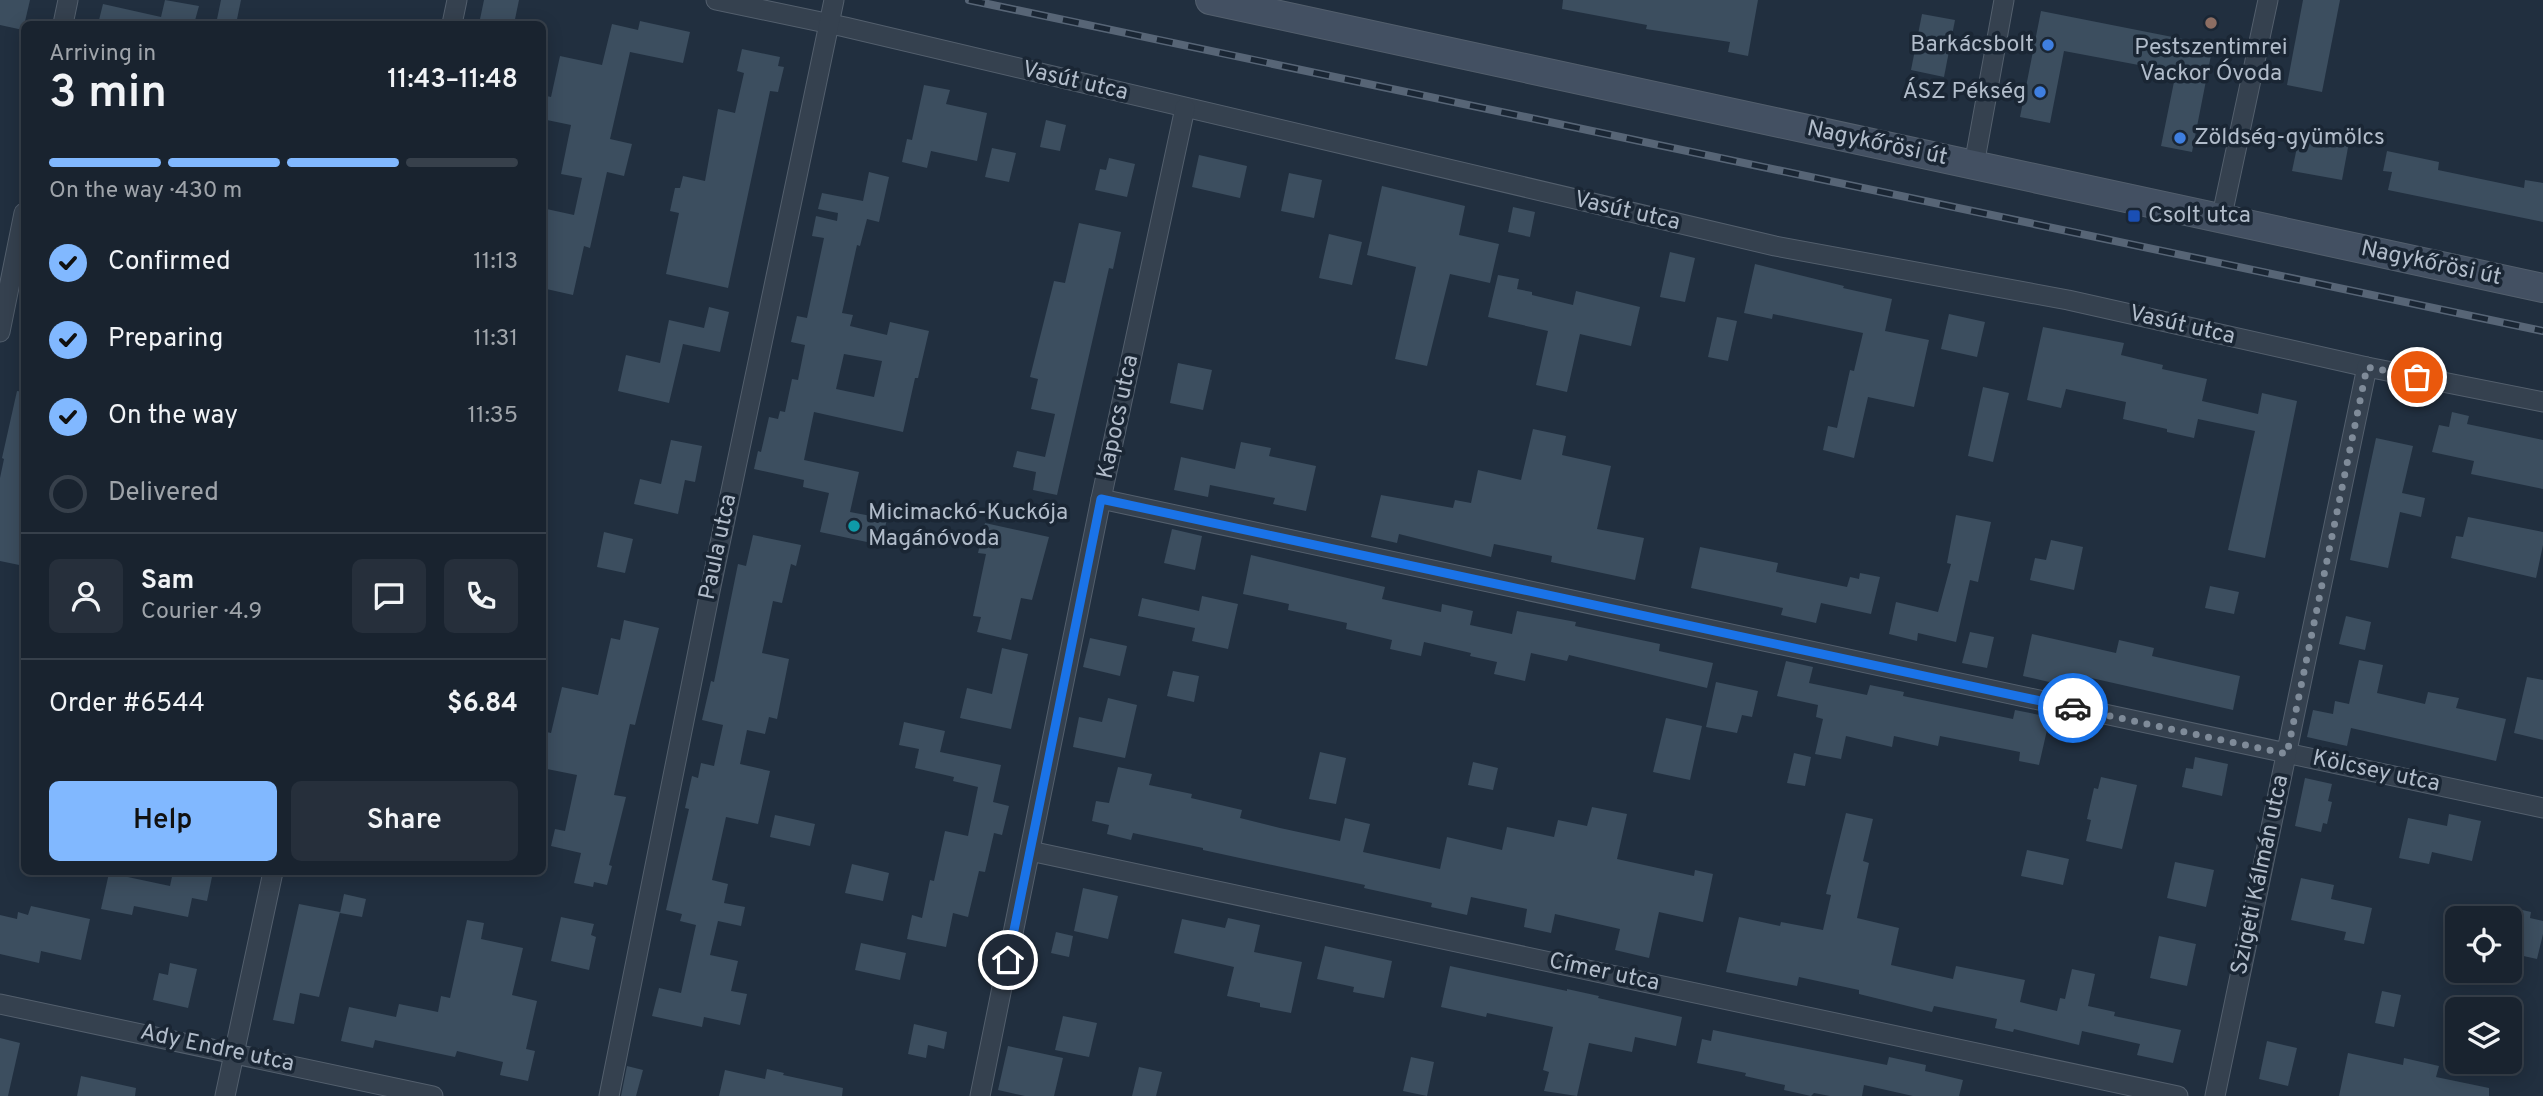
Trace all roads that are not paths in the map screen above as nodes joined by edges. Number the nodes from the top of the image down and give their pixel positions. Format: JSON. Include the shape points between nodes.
{"nodes":[{"id":1,"x":68,"y":0,"type":"edge"},
{"id":2,"x":457,"y":0,"type":"edge"},
{"id":3,"x":716,"y":0,"type":"edge"},
{"id":4,"x":834,"y":0,"type":"edge"},
{"id":5,"x":1210,"y":0,"type":"edge"},
{"id":6,"x":2004,"y":0,"type":"edge"},
{"id":7,"x":2268,"y":0,"type":"edge"},
{"id":8,"x":64,"y":21,"type":"edge"},
{"id":9,"x":453,"y":21,"type":"edge"},
{"id":10,"x":829,"y":24,"type":"junction"},
{"id":11,"x":1185,"y":108,"type":"junction"},
{"id":12,"x":1974,"y":165,"type":"junction"},
{"id":13,"x":2221,"y":219,"type":"junction"},
{"id":14,"x":21,"y":229,"type":"edge"},
{"id":15,"x":2543,"y":288,"type":"edge"},
{"id":16,"x":0,"y":332,"type":"edge"},
{"id":17,"x":2367,"y":367,"type":"junction"},
{"id":18,"x":2543,"y":402,"type":"edge"},
{"id":19,"x":1101,"y":499,"type":"junction"},
{"id":20,"x":2287,"y":754,"type":"junction"},
{"id":21,"x":2543,"y":808,"type":"edge"},
{"id":22,"x":1030,"y":851,"type":"junction"},
{"id":23,"x":272,"y":875,"type":"edge"},
{"id":24,"x":0,"y":1004,"type":"edge"},
{"id":25,"x":235,"y":1052,"type":"junction"},
{"id":26,"x":225,"y":1096,"type":"edge"},
{"id":27,"x":433,"y":1096,"type":"edge"},
{"id":28,"x":610,"y":1096,"type":"edge"},
{"id":29,"x":980,"y":1096,"type":"edge"},
{"id":30,"x":2178,"y":1096,"type":"edge"},
{"id":31,"x":2215,"y":1096,"type":"edge"}],
"edges":[{"from":1,"to":8,"type":"street"},
{"from":2,"to":9,"type":"street"},
{"from":3,"to":10,"type":"street","name":"Vasút utca"},
{"from":4,"to":10,"type":"street","name":"Paula utca"},
{"from":5,"to":12,"type":"main road","name":"Nagykőrösi út"},
{"from":6,"to":12,"type":"street"},
{"from":7,"to":13,"type":"street"},
{"from":10,"to":11,"type":"street","name":"Vasút utca"},
{"from":10,"to":28,"type":"street","name":"Paula utca"},
{"from":11,"to":17,"type":"street","name":"Vasút utca","via":[[1775,246],[2068,300]]},
{"from":11,"to":19,"type":"street","name":"Kapocs utca"},
{"from":12,"to":13,"type":"main road","name":"Nagykőrösi út"},
{"from":13,"to":15,"type":"main road","name":"Nagykőrösi út"},
{"from":14,"to":16,"type":"street"},
{"from":17,"to":18,"type":"street","name":"Vasút utca"},
{"from":17,"to":20,"type":"street","name":"Szigeti Kálmán utca"},
{"from":19,"to":20,"type":"street","name":"Kölcsey utca"},
{"from":19,"to":22,"type":"street","name":"Kapocs utca"},
{"from":20,"to":21,"type":"street","name":"Kölcsey utca"},
{"from":20,"to":31,"type":"street","name":"Szigeti Kálmán utca"},
{"from":22,"to":29,"type":"street","name":"Kapocs utca"},
{"from":22,"to":30,"type":"street","name":"Címer utca"},
{"from":23,"to":25,"type":"street"},
{"from":24,"to":25,"type":"street","name":"Ady Endre utca"},
{"from":25,"to":26,"type":"street"},
{"from":25,"to":27,"type":"street","name":"Ady Endre utca"}]}
